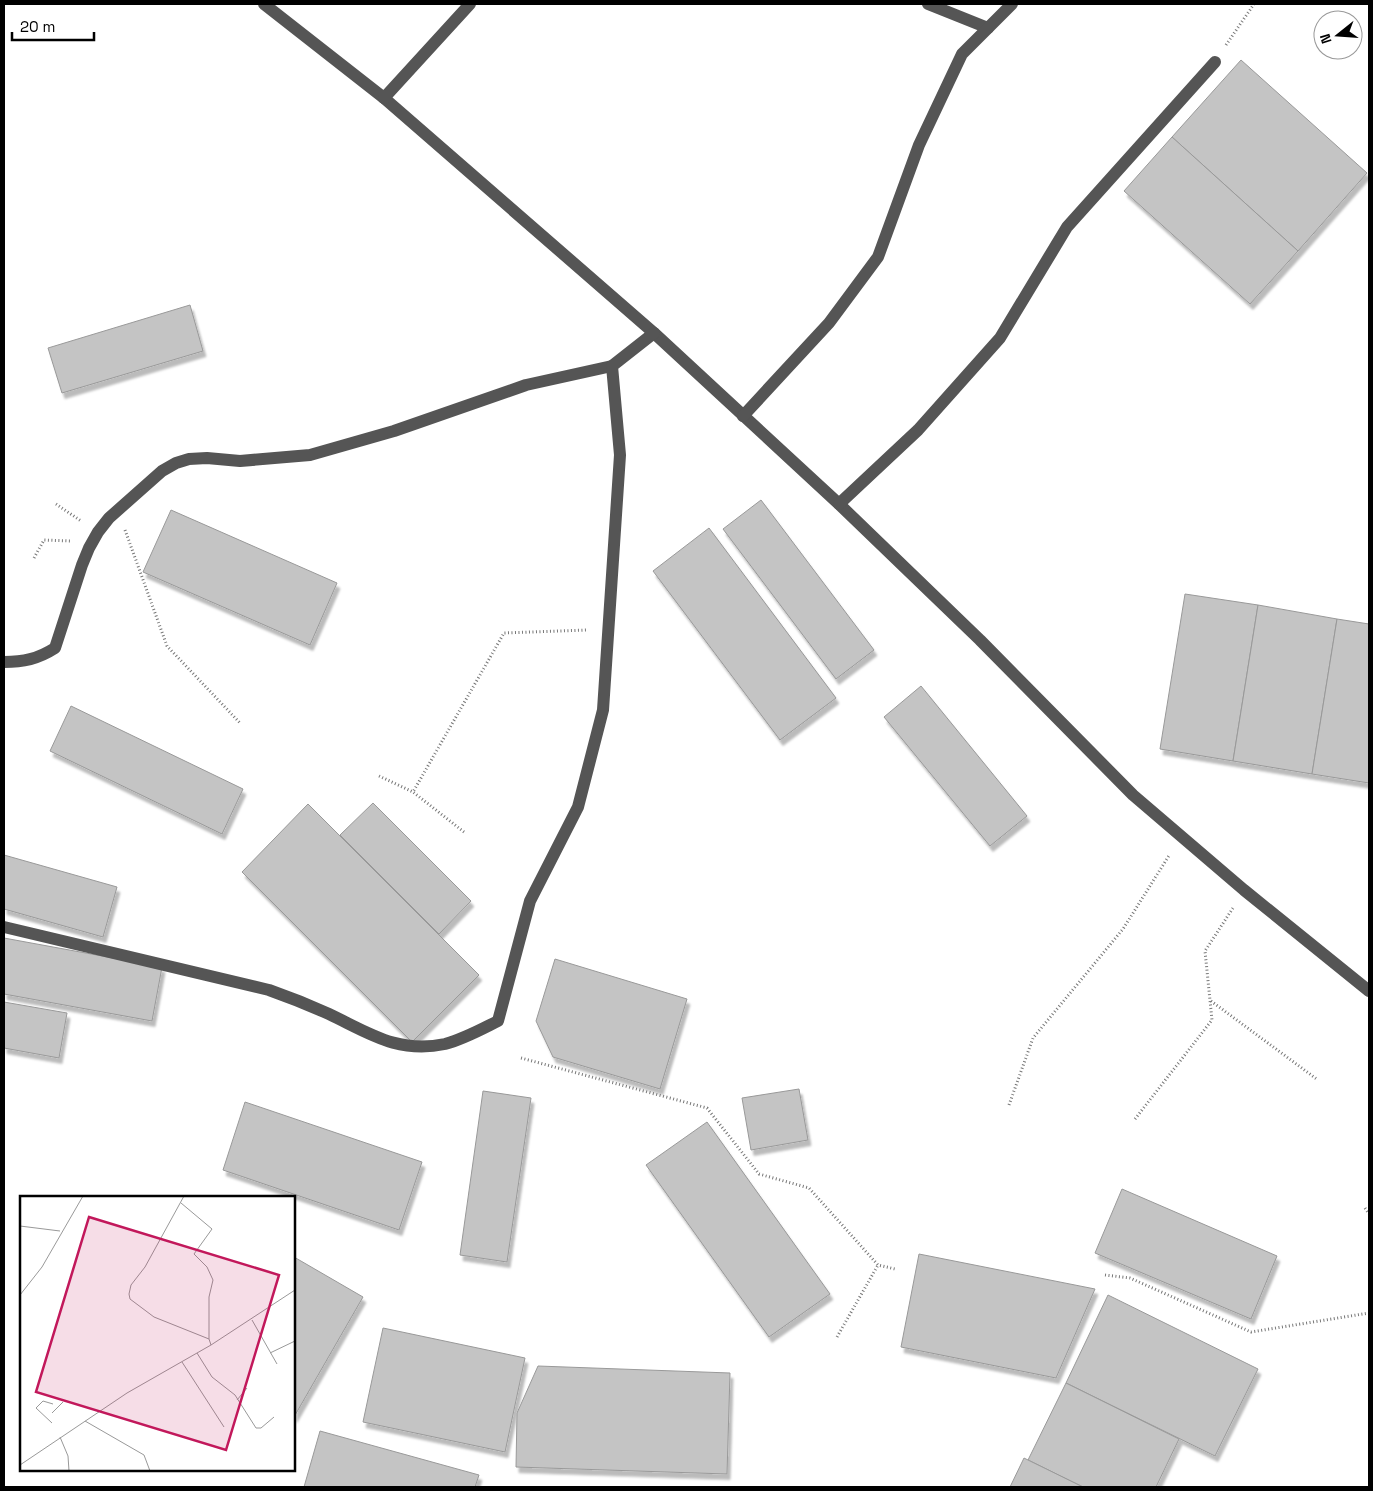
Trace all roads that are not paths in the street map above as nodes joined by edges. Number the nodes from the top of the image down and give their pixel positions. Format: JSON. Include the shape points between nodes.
{"nodes":[{"id":1,"x":264,"y":4,"type":"edge"},
{"id":2,"x":470,"y":4,"type":"edge"},
{"id":3,"x":928,"y":4,"type":"edge"},
{"id":4,"x":1012,"y":4,"type":"edge"},
{"id":5,"x":988,"y":28,"type":"junction"},
{"id":6,"x":1215,"y":62,"type":"road end"},
{"id":7,"x":384,"y":98,"type":"junction"},
{"id":8,"x":654,"y":334,"type":"junction"},
{"id":9,"x":612,"y":366,"type":"junction"},
{"id":10,"x":743,"y":416,"type":"junction"},
{"id":11,"x":839,"y":504,"type":"junction"},
{"id":12,"x":4,"y":662,"type":"edge"},
{"id":13,"x":4,"y":926,"type":"edge"},
{"id":14,"x":1369,"y":991,"type":"edge"}],
"edges":[{"from":1,"to":7,"type":"street"},
{"from":2,"to":7,"type":"street"},
{"from":3,"to":5,"type":"street"},
{"from":4,"to":5,"type":"street"},
{"from":5,"to":10,"type":"street","via":[[962,54],[919,145],[878,257],[829,322]]},
{"from":6,"to":11,"type":"street","via":[[1067,227],[1000,338],[918,430]]},
{"from":7,"to":8,"type":"street"},
{"from":8,"to":9,"type":"street"},
{"from":8,"to":10,"type":"street"},
{"from":9,"to":12,"type":"street","via":[[526,385],[394,432],[310,455],[240,461],[189,459],[176,463],[162,471],[118,510],[95,537],[82,565],[55,648],[32,660]]},
{"from":9,"to":13,"type":"street","via":[[620,455],[603,710],[578,807],[530,901],[498,1021],[467,1037],[444,1044],[399,1044],[382,1040],[303,1002],[269,990]]},
{"from":10,"to":11,"type":"street"},
{"from":11,"to":14,"type":"street","via":[[980,640],[1133,795]]}]}
